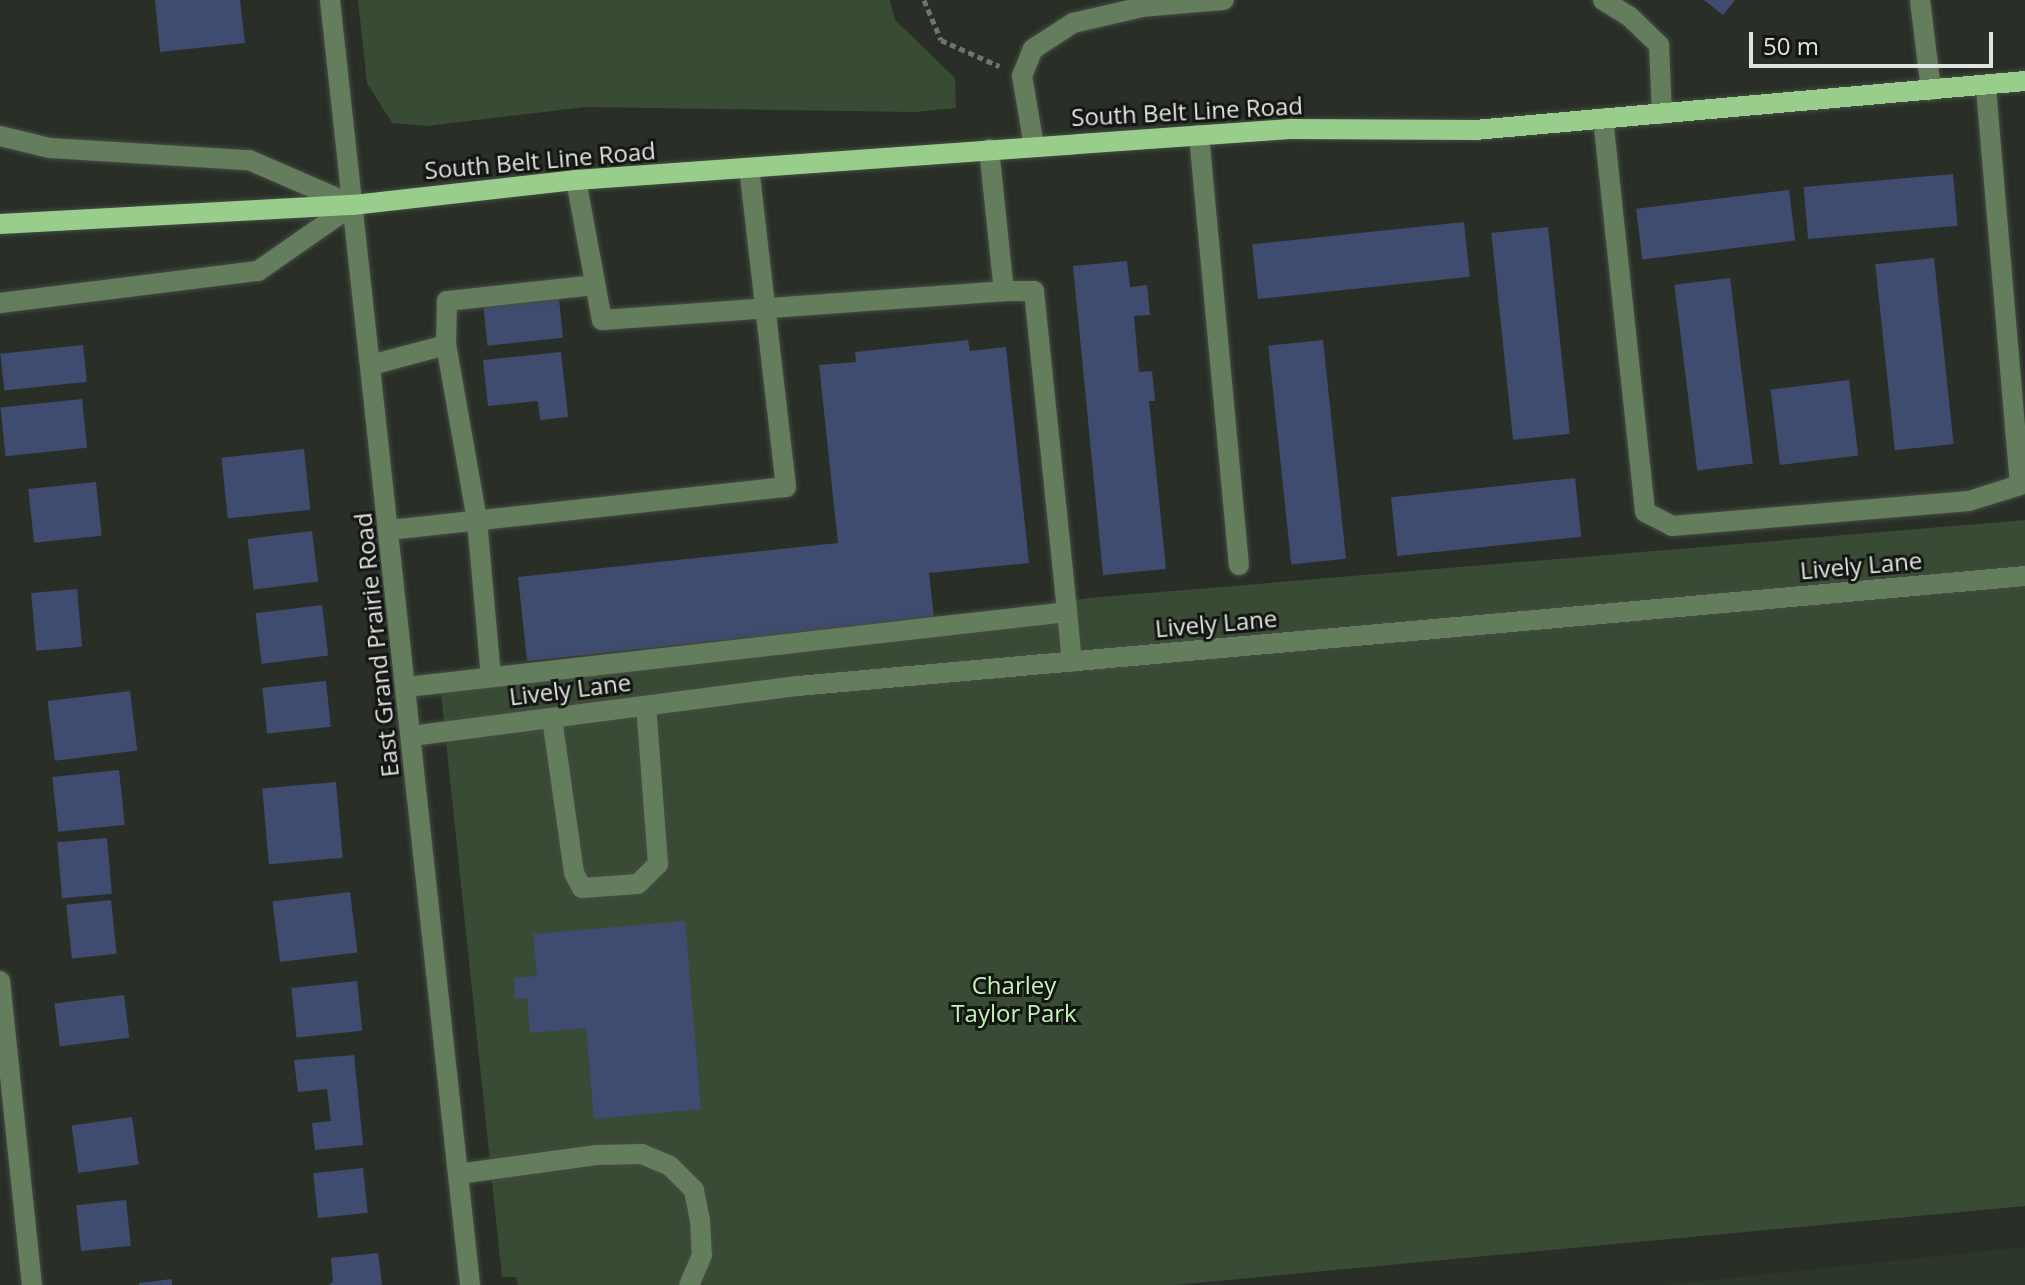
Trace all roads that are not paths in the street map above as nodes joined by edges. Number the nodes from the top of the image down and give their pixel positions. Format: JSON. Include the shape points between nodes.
{"nodes":[{"id":1,"x":330,"y":0,"type":"edge"},
{"id":2,"x":1224,"y":0,"type":"edge"},
{"id":3,"x":1603,"y":0,"type":"edge"},
{"id":4,"x":1920,"y":0,"type":"edge"},
{"id":5,"x":2025,"y":81,"type":"edge"},
{"id":6,"x":1986,"y":85,"type":"junction"},
{"id":7,"x":1931,"y":90,"type":"junction"},
{"id":8,"x":1662,"y":114,"type":"junction"},
{"id":9,"x":1603,"y":118,"type":"junction"},
{"id":10,"x":1199,"y":135,"type":"junction"},
{"id":11,"x":0,"y":136,"type":"edge"},
{"id":12,"x":1034,"y":146,"type":"junction"},
{"id":13,"x":989,"y":149,"type":"junction"},
{"id":14,"x":749,"y":168,"type":"junction"},
{"id":15,"x":576,"y":180,"type":"junction"},
{"id":16,"x":353,"y":205,"type":"junction"},
{"id":17,"x":0,"y":224,"type":"edge"},
{"id":18,"x":595,"y":285,"type":"junction"},
{"id":19,"x":1004,"y":291,"type":"junction"},
{"id":20,"x":0,"y":303,"type":"edge"},
{"id":21,"x":766,"y":305,"type":"junction"},
{"id":22,"x":446,"y":345,"type":"junction"},
{"id":23,"x":371,"y":365,"type":"junction"},
{"id":24,"x":477,"y":520,"type":"junction"},
{"id":25,"x":389,"y":530,"type":"junction"},
{"id":26,"x":1239,"y":565,"type":"dead end"},
{"id":27,"x":2025,"y":576,"type":"edge"},
{"id":28,"x":1067,"y":612,"type":"junction"},
{"id":29,"x":1072,"y":662,"type":"junction"},
{"id":30,"x":491,"y":677,"type":"junction"},
{"id":31,"x":407,"y":687,"type":"junction"},
{"id":32,"x":646,"y":706,"type":"junction"},
{"id":33,"x":552,"y":718,"type":"junction"},
{"id":34,"x":412,"y":736,"type":"junction"},
{"id":35,"x":0,"y":981,"type":"edge"},
{"id":36,"x":458,"y":1174,"type":"junction"},
{"id":37,"x":32,"y":1285,"type":"edge"},
{"id":38,"x":470,"y":1285,"type":"edge"},
{"id":39,"x":689,"y":1285,"type":"edge"}],
"edges":[{"from":1,"to":16,"type":"street","name":"East Grand Prairie Road"},
{"from":2,"to":12,"type":"street","via":[[1142,7],[1073,23],[1033,49],[1022,76]]},
{"from":3,"to":8,"type":"street","via":[[1659,45]]},
{"from":4,"to":7,"type":"street"},
{"from":5,"to":6,"type":"main road","name":"South Belt Line Road"},
{"from":6,"to":7,"type":"main road","name":"South Belt Line Road"},
{"from":6,"to":9,"type":"street","via":[[2020,485],[1969,501],[1672,526],[1645,512]]},
{"from":7,"to":8,"type":"main road","name":"South Belt Line Road"},
{"from":8,"to":9,"type":"main road","name":"South Belt Line Road"},
{"from":9,"to":10,"type":"main road","name":"South Belt Line Road","via":[[1475,130],[1290,129]]},
{"from":10,"to":12,"type":"main road","name":"South Belt Line Road"},
{"from":10,"to":26,"type":"street"},
{"from":11,"to":16,"type":"street","via":[[50,148],[249,160]]},
{"from":12,"to":13,"type":"main road","name":"South Belt Line Road"},
{"from":13,"to":14,"type":"main road","name":"South Belt Line Road"},
{"from":13,"to":19,"type":"street"},
{"from":14,"to":15,"type":"main road","name":"South Belt Line Road"},
{"from":14,"to":21,"type":"street"},
{"from":15,"to":16,"type":"main road","name":"South Belt Line Road"},
{"from":15,"to":18,"type":"street"},
{"from":16,"to":17,"type":"main road","name":"South Belt Line Road"},
{"from":16,"to":20,"type":"street","name":"South Belt Line Road","via":[[258,271]]},
{"from":16,"to":23,"type":"street","name":"East Grand Prairie Road"},
{"from":18,"to":21,"type":"street","via":[[602,320]]},
{"from":18,"to":22,"type":"street","via":[[447,301]]},
{"from":19,"to":21,"type":"street"},
{"from":19,"to":28,"type":"street","via":[[1034,291]]},
{"from":21,"to":24,"type":"street","via":[[786,487]]},
{"from":22,"to":23,"type":"street"},
{"from":22,"to":24,"type":"street"},
{"from":23,"to":25,"type":"street","name":"East Grand Prairie Road"},
{"from":24,"to":25,"type":"street"},
{"from":24,"to":30,"type":"street"},
{"from":25,"to":31,"type":"street","name":"East Grand Prairie Road"},
{"from":27,"to":29,"type":"street","name":"Lively Lane"},
{"from":28,"to":29,"type":"street"},
{"from":28,"to":30,"type":"street"},
{"from":29,"to":32,"type":"street","name":"Lively Lane"},
{"from":30,"to":31,"type":"street"},
{"from":31,"to":34,"type":"street","name":"East Grand Prairie Road"},
{"from":32,"to":33,"type":"street","name":"Lively Lane"},
{"from":32,"to":33,"type":"street","via":[[658,864],[638,884],[582,888],[574,873]]},
{"from":33,"to":34,"type":"street","name":"Lively Lane"},
{"from":34,"to":36,"type":"street","name":"East Grand Prairie Road"},
{"from":35,"to":37,"type":"street"},
{"from":36,"to":38,"type":"street","name":"East Grand Prairie Road"},
{"from":36,"to":39,"type":"street","via":[[597,1155],[642,1154],[670,1166],[694,1190],[700,1220],[702,1255]]}]}
